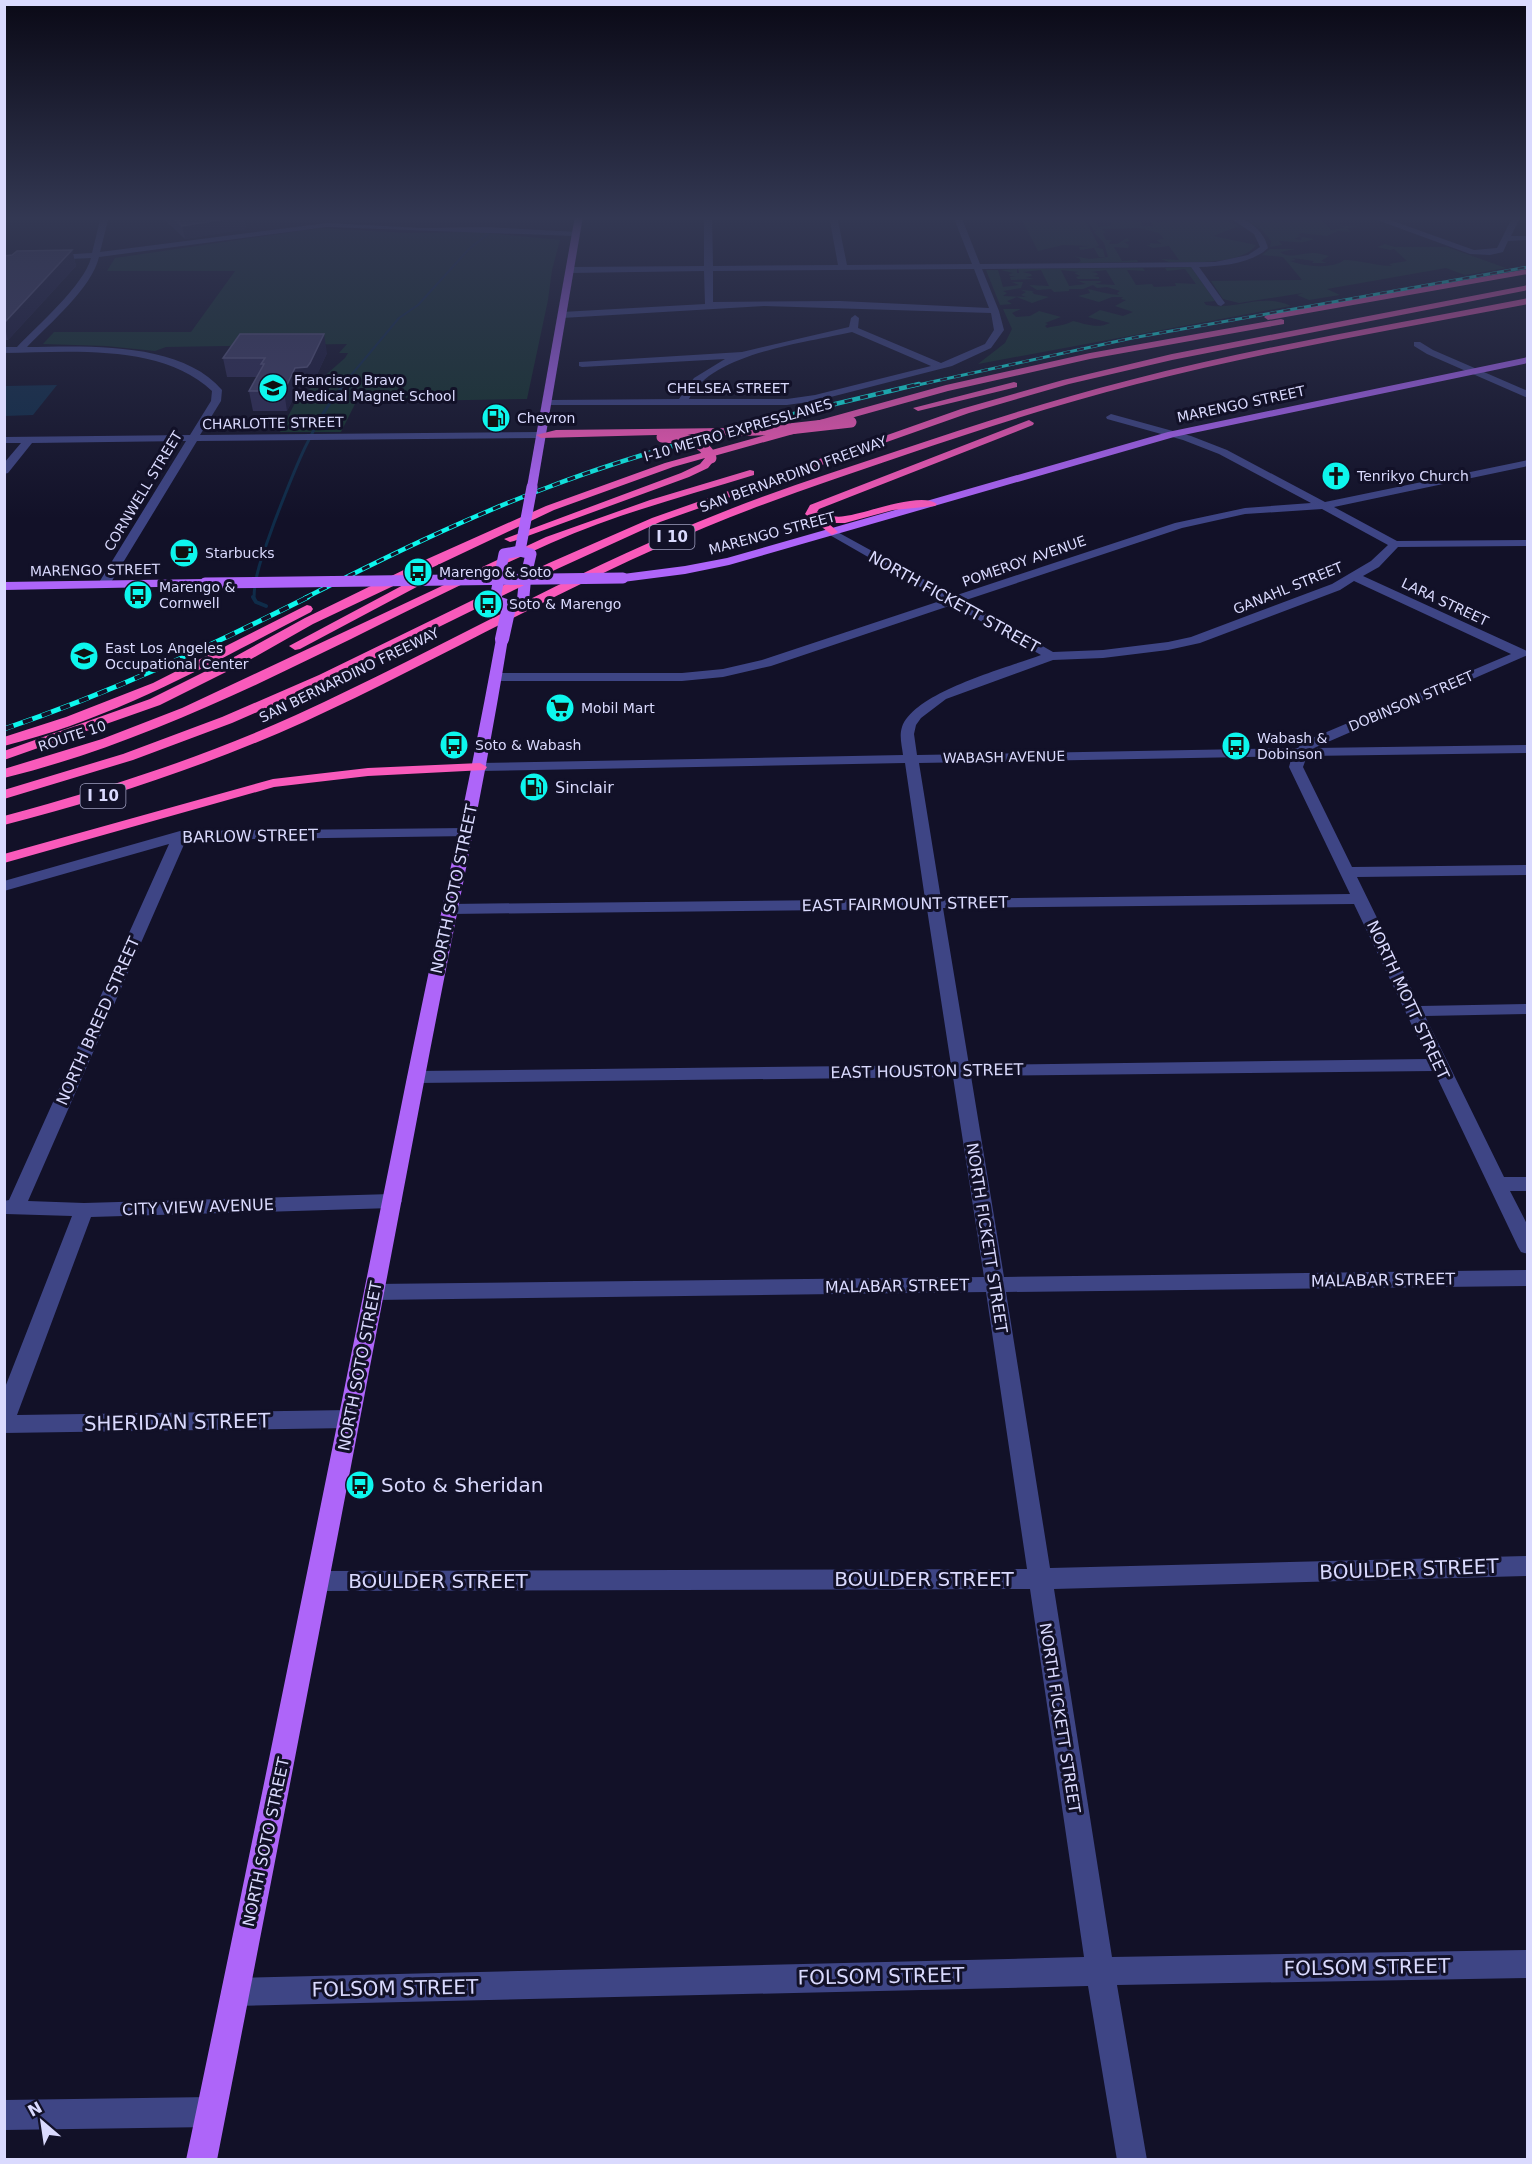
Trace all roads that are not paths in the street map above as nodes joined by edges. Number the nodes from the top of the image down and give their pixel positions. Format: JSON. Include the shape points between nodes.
{"nodes":[{"id":1,"x":50,"y":317,"type":"edge"},
{"id":2,"x":562,"y":317,"type":"edge"},
{"id":3,"x":855,"y":317,"type":"edge"},
{"id":4,"x":996,"y":317,"type":"edge"},
{"id":5,"x":1272,"y":317,"type":"edge"},
{"id":6,"x":1304,"y":317,"type":"edge"},
{"id":7,"x":1370,"y":317,"type":"edge"},
{"id":8,"x":1448,"y":317,"type":"edge"},
{"id":9,"x":853,"y":329,"type":"junction"},
{"id":10,"x":1254,"y":339,"type":"junction"},
{"id":11,"x":1418,"y":344,"type":"dead end"},
{"id":12,"x":4,"y":350,"type":"edge"},
{"id":13,"x":19,"y":350,"type":"junction"},
{"id":14,"x":742,"y":355,"type":"junction"},
{"id":15,"x":1527,"y":360,"type":"edge"},
{"id":16,"x":582,"y":364,"type":"dead end"},
{"id":17,"x":940,"y":366,"type":"junction"},
{"id":18,"x":1476,"y":372,"type":"junction"},
{"id":19,"x":1167,"y":374,"type":"junction"},
{"id":20,"x":1527,"y":395,"type":"edge"},
{"id":21,"x":683,"y":401,"type":"junction"},
{"id":22,"x":548,"y":402,"type":"junction"},
{"id":23,"x":965,"y":411,"type":"junction"},
{"id":24,"x":1111,"y":417,"type":"dead end"},
{"id":25,"x":1172,"y":434,"type":"junction"},
{"id":26,"x":541,"y":435,"type":"junction"},
{"id":27,"x":192,"y":438,"type":"junction"},
{"id":28,"x":4,"y":440,"type":"edge"},
{"id":29,"x":29,"y":440,"type":"junction"},
{"id":30,"x":1527,"y":463,"type":"edge"},
{"id":31,"x":4,"y":471,"type":"edge"},
{"id":32,"x":931,"y":504,"type":"junction"},
{"id":33,"x":1322,"y":506,"type":"junction"},
{"id":34,"x":812,"y":510,"type":"junction"},
{"id":35,"x":832,"y":532,"type":"junction"},
{"id":36,"x":1527,"y":543,"type":"edge"},
{"id":37,"x":1395,"y":544,"type":"junction"},
{"id":38,"x":520,"y":551,"type":"junction"},
{"id":39,"x":1355,"y":577,"type":"junction"},
{"id":40,"x":499,"y":580,"type":"junction"},
{"id":41,"x":525,"y":580,"type":"junction"},
{"id":42,"x":104,"y":584,"type":"junction"},
{"id":43,"x":4,"y":586,"type":"edge"},
{"id":44,"x":334,"y":595,"type":"dead end"},
{"id":45,"x":952,"y":602,"type":"junction"},
{"id":46,"x":317,"y":604,"type":"dead end"},
{"id":47,"x":509,"y":607,"type":"junction"},
{"id":48,"x":1522,"y":654,"type":"joint"},
{"id":49,"x":1052,"y":657,"type":"junction"},
{"id":50,"x":496,"y":677,"type":"junction"},
{"id":51,"x":149,"y":726,"type":"junction"},
{"id":52,"x":4,"y":742,"type":"edge"},
{"id":53,"x":1527,"y":750,"type":"edge"},
{"id":54,"x":1302,"y":752,"type":"junction"},
{"id":55,"x":4,"y":756,"type":"edge"},
{"id":56,"x":911,"y":758,"type":"junction"},
{"id":57,"x":200,"y":759,"type":"junction"},
{"id":58,"x":480,"y":767,"type":"junction"},
{"id":59,"x":4,"y":774,"type":"edge"},
{"id":60,"x":4,"y":795,"type":"edge"},
{"id":61,"x":4,"y":821,"type":"edge"},
{"id":62,"x":4,"y":830,"type":"edge"},
{"id":63,"x":466,"y":833,"type":"junction"},
{"id":64,"x":180,"y":836,"type":"junction"},
{"id":65,"x":4,"y":859,"type":"edge"},
{"id":66,"x":1527,"y":870,"type":"edge"},
{"id":67,"x":1348,"y":872,"type":"junction"},
{"id":68,"x":4,"y":886,"type":"edge"},
{"id":69,"x":1360,"y":899,"type":"junction"},
{"id":70,"x":933,"y":904,"type":"junction"},
{"id":71,"x":450,"y":909,"type":"junction"},
{"id":72,"x":1527,"y":1009,"type":"edge"},
{"id":73,"x":1413,"y":1011,"type":"junction"},
{"id":74,"x":1438,"y":1065,"type":"junction"},
{"id":75,"x":961,"y":1070,"type":"junction"},
{"id":76,"x":416,"y":1077,"type":"junction"},
{"id":77,"x":1497,"y":1184,"type":"junction"},
{"id":78,"x":1527,"y":1184,"type":"edge"},
{"id":79,"x":392,"y":1201,"type":"junction"},
{"id":80,"x":10,"y":1207,"type":"edge"},
{"id":81,"x":84,"y":1210,"type":"junction"},
{"id":82,"x":1527,"y":1247,"type":"edge"},
{"id":83,"x":1527,"y":1278,"type":"edge"},
{"id":84,"x":995,"y":1284,"type":"junction"},
{"id":85,"x":374,"y":1292,"type":"junction"},
{"id":86,"x":349,"y":1419,"type":"junction"},
{"id":87,"x":4,"y":1420,"type":"edge"},
{"id":88,"x":4,"y":1424,"type":"edge"},
{"id":89,"x":1527,"y":1566,"type":"edge"},
{"id":90,"x":1039,"y":1579,"type":"junction"},
{"id":91,"x":320,"y":1581,"type":"junction"},
{"id":92,"x":1527,"y":1964,"type":"edge"},
{"id":93,"x":1100,"y":1971,"type":"junction"},
{"id":94,"x":235,"y":1992,"type":"junction"},
{"id":95,"x":211,"y":2112,"type":"junction"},
{"id":96,"x":4,"y":2115,"type":"edge"},
{"id":97,"x":201,"y":2160,"type":"edge"},
{"id":98,"x":1132,"y":2160,"type":"edge"}],
"edges":[{"from":1,"to":13,"type":"street"},
{"from":2,"to":22,"type":"main road","name":"NORTH SOTO STREET"},
{"from":3,"to":9,"type":"street"},
{"from":4,"to":17,"type":"street","name":"CHELSEA STREET","via":[[999,330],[988,346]]},
{"from":5,"to":44,"type":"highway","name":"I-10 METRO EXPRESSLANES","via":[[1083,351],[936,383],[694,448],[601,479]]},
{"from":6,"to":55,"type":"highway","name":"I-10 METRO EXPRESSLANES","via":[[1018,371],[890,402],[669,465],[550,508],[420,567],[155,702]]},
{"from":7,"to":10,"type":"highway","name":"SAN BERNARDINO FREEWAY","number":"I 10"},
{"from":8,"to":19,"type":"highway","name":"SAN BERNARDINO FREEWAY","number":"I 10"},
{"from":9,"to":14,"type":"street"},
{"from":9,"to":17,"type":"street"},
{"from":10,"to":23,"type":"highway","name":"SAN BERNARDINO FREEWAY","number":"I 10","via":[[1066,382]]},
{"from":10,"to":26,"type":"highway","bridge":true,"via":[[1093,368],[851,422],[789,429]]},
{"from":11,"to":18,"type":"street"},
{"from":12,"to":13,"type":"street"},
{"from":13,"to":27,"type":"street","name":"CORNWELL STREET","via":[[135,354],[176,364],[210,381],[217,390],[216,401]]},
{"from":14,"to":16,"type":"street"},
{"from":14,"to":21,"type":"street","via":[[719,364],[692,383]]},
{"from":15,"to":18,"type":"main road","name":"MARENGO STREET"},
{"from":17,"to":21,"type":"street","name":"CHELSEA STREET","via":[[802,401]]},
{"from":18,"to":20,"type":"street"},
{"from":18,"to":25,"type":"main road","name":"MARENGO STREET"},
{"from":19,"to":34,"type":"highway","via":[[995,436]]},
{"from":19,"to":57,"type":"highway","name":"SAN BERNARDINO FREEWAY","number":"I 10","via":[[965,431],[701,524],[334,702]]},
{"from":21,"to":22,"type":"street","name":"CHELSEA STREET"},
{"from":22,"to":26,"type":"main road","name":"NORTH SOTO STREET"},
{"from":23,"to":51,"type":"highway","number":"I 10","via":[[916,420],[654,502],[550,539],[221,696]]},
{"from":23,"to":60,"type":"highway","name":"SAN BERNARDINO FREEWAY","via":[[656,520],[227,720],[128,757]]},
{"from":24,"to":25,"type":"street"},
{"from":25,"to":32,"type":"main road","name":"MARENGO STREET"},
{"from":25,"to":33,"type":"street","via":[[1223,452]]},
{"from":26,"to":27,"type":"street","name":"CHARLOTTE STREET"},
{"from":26,"to":38,"type":"main road","name":"NORTH SOTO STREET","bridge":true},
{"from":26,"to":51,"type":"highway","bridge":true,"via":[[662,437],[698,443],[711,458],[685,475],[466,557]]},
{"from":27,"to":29,"type":"street","name":"CHARLOTTE STREET"},
{"from":27,"to":42,"type":"street","name":"CORNWELL STREET"},
{"from":28,"to":29,"type":"street","name":"CHARLOTTE STREET"},
{"from":29,"to":31,"type":"street"},
{"from":30,"to":33,"type":"street","name":"POMEROY AVENUE"},
{"from":32,"to":34,"type":"highway","via":[[894,507],[844,520],[823,518]]},
{"from":32,"to":35,"type":"main road","name":"MARENGO STREET"},
{"from":33,"to":37,"type":"street"},
{"from":33,"to":45,"type":"street","name":"POMEROY AVENUE","via":[[1245,511],[1179,525]]},
{"from":34,"to":35,"type":"highway","via":[[813,517]]},
{"from":35,"to":41,"type":"main road","name":"MARENGO STREET","bridge":true,"via":[[729,561],[664,573]]},
{"from":35,"to":45,"type":"street","name":"NORTH FICKETT STREET"},
{"from":36,"to":37,"type":"street"},
{"from":37,"to":39,"type":"street","name":"GANAHL STREET"},
{"from":38,"to":40,"type":"main road","bridge":true,"via":[[504,554]]},
{"from":38,"to":41,"type":"main road","name":"NORTH SOTO STREET","bridge":true,"via":[[531,554]]},
{"from":39,"to":48,"type":"street","name":"LARA STREET"},
{"from":39,"to":49,"type":"street","name":"GANAHL STREET","via":[[1195,640],[1103,654]]},
{"from":40,"to":41,"type":"main road","name":"MARENGO STREET","bridge":true},
{"from":40,"to":42,"type":"main road","name":"MARENGO STREET","bridge":true},
{"from":40,"to":47,"type":"main road","bridge":true,"via":[[495,602]]},
{"from":41,"to":47,"type":"main road","name":"NORTH SOTO STREET","via":[[523,601]]},
{"from":42,"to":43,"type":"main road","name":"MARENGO STREET"},
{"from":45,"to":49,"type":"street","name":"NORTH FICKETT STREET"},
{"from":45,"to":50,"type":"street","name":"POMEROY AVENUE","via":[[766,663],[723,673],[682,677]]},
{"from":46,"to":52,"type":"highway","via":[[158,686]]},
{"from":47,"to":50,"type":"main road","name":"NORTH SOTO STREET","bridge":true},
{"from":48,"to":54,"type":"street","name":"DOBINSON STREET","via":[[1308,745]]},
{"from":49,"to":56,"type":"street","name":"NORTH FICKETT STREET","via":[[941,696],[925,707],[909,724]]},
{"from":50,"to":58,"type":"main road","name":"NORTH SOTO STREET"},
{"from":51,"to":59,"type":"highway","name":"ROUTE 10","number":"I 10"},
{"from":53,"to":54,"type":"street","name":"WABASH AVENUE"},
{"from":54,"to":56,"type":"street","name":"WABASH AVENUE"},
{"from":54,"to":67,"type":"street","name":"NORTH MOTT STREET","via":[[1296,767]]},
{"from":56,"to":58,"type":"street","name":"WABASH AVENUE"},
{"from":56,"to":70,"type":"street","name":"NORTH FICKETT STREET"},
{"from":57,"to":61,"type":"highway","name":"SAN BERNARDINO FREEWAY"},
{"from":57,"to":62,"type":"highway","number":"I 10"},
{"from":58,"to":63,"type":"main road","name":"NORTH SOTO STREET"},
{"from":58,"to":65,"type":"highway","via":[[368,772],[273,783]]},
{"from":63,"to":64,"type":"street","name":"BARLOW STREET"},
{"from":63,"to":71,"type":"main road","name":"NORTH SOTO STREET"},
{"from":64,"to":68,"type":"street","name":"BARLOW STREET"},
{"from":64,"to":80,"type":"street","name":"NORTH BREED STREET"},
{"from":66,"to":67,"type":"street"},
{"from":67,"to":69,"type":"street","name":"NORTH MOTT STREET"},
{"from":69,"to":70,"type":"street","name":"EAST FAIRMOUNT STREET"},
{"from":69,"to":73,"type":"street","name":"NORTH MOTT STREET"},
{"from":70,"to":71,"type":"street","name":"EAST FAIRMOUNT STREET"},
{"from":70,"to":75,"type":"street","name":"NORTH FICKETT STREET"},
{"from":71,"to":76,"type":"main road","name":"NORTH SOTO STREET"},
{"from":72,"to":73,"type":"street"},
{"from":73,"to":74,"type":"street","name":"NORTH MOTT STREET"},
{"from":74,"to":75,"type":"street","name":"EAST HOUSTON STREET"},
{"from":74,"to":77,"type":"street","name":"NORTH MOTT STREET"},
{"from":75,"to":76,"type":"street","name":"EAST HOUSTON STREET"},
{"from":75,"to":84,"type":"street","name":"NORTH FICKETT STREET"},
{"from":76,"to":79,"type":"main road","name":"NORTH SOTO STREET"},
{"from":77,"to":78,"type":"street"},
{"from":77,"to":82,"type":"street","name":"NORTH MOTT STREET"},
{"from":79,"to":81,"type":"street","name":"CITY VIEW AVENUE"},
{"from":79,"to":85,"type":"main road","name":"NORTH SOTO STREET"},
{"from":80,"to":81,"type":"street","name":"CITY VIEW AVENUE"},
{"from":81,"to":87,"type":"street"},
{"from":83,"to":84,"type":"street","name":"MALABAR STREET"},
{"from":84,"to":85,"type":"street","name":"MALABAR STREET"},
{"from":84,"to":90,"type":"street","name":"NORTH FICKETT STREET"},
{"from":85,"to":86,"type":"main road","name":"NORTH SOTO STREET"},
{"from":86,"to":88,"type":"street","name":"SHERIDAN STREET"},
{"from":86,"to":91,"type":"main road","name":"NORTH SOTO STREET"},
{"from":89,"to":90,"type":"street","name":"BOULDER STREET"},
{"from":90,"to":91,"type":"street","name":"BOULDER STREET"},
{"from":90,"to":93,"type":"street","name":"NORTH FICKETT STREET"},
{"from":91,"to":94,"type":"main road","name":"NORTH SOTO STREET"},
{"from":92,"to":93,"type":"street","name":"FOLSOM STREET"},
{"from":93,"to":94,"type":"street","name":"FOLSOM STREET"},
{"from":93,"to":98,"type":"street","name":"NORTH FICKETT STREET"},
{"from":94,"to":95,"type":"main road","name":"NORTH SOTO STREET"},
{"from":95,"to":96,"type":"street"},
{"from":95,"to":97,"type":"main road","name":"NORTH SOTO STREET"}]}
